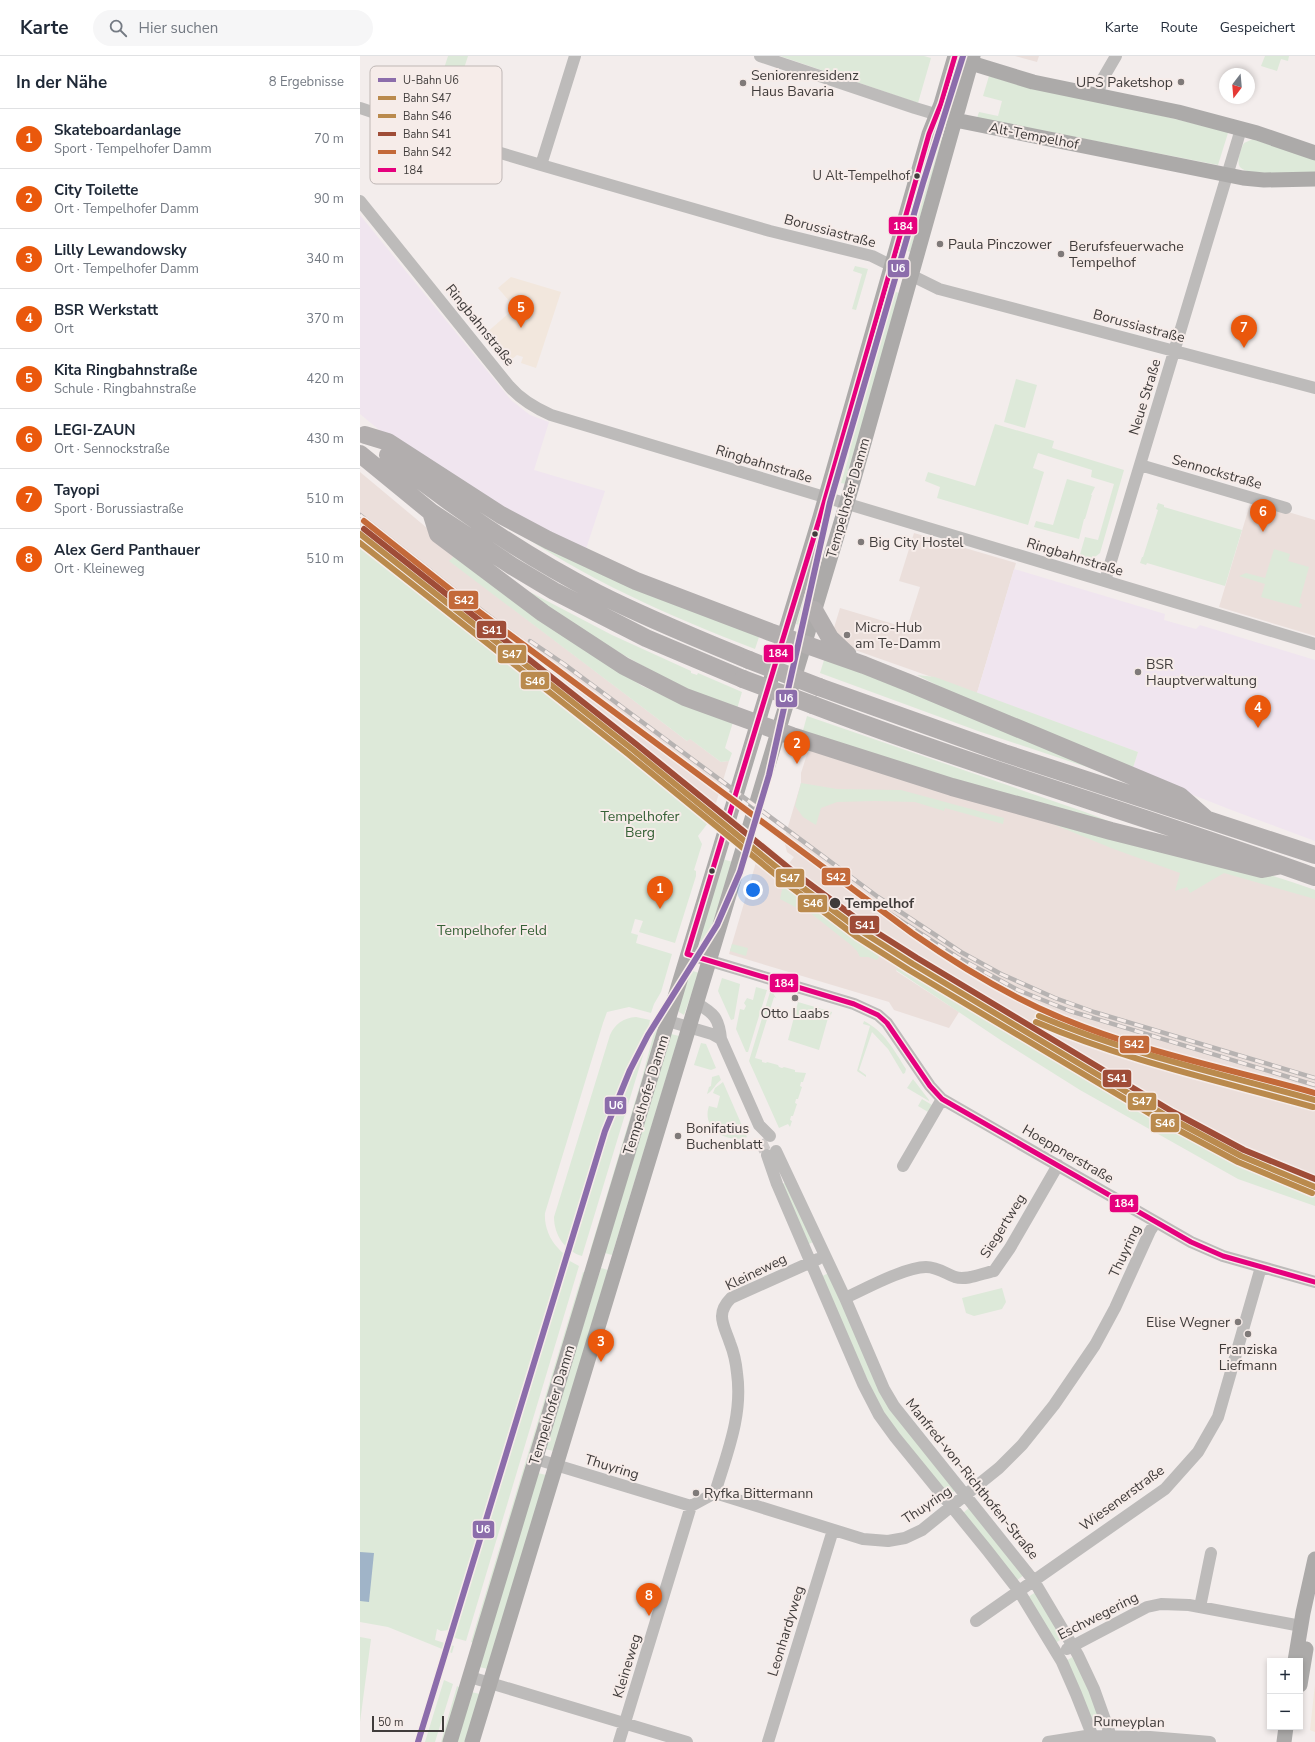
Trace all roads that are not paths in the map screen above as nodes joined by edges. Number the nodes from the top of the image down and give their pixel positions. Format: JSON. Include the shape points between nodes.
{"nodes":[{"id":1,"x":575,"y":56,"type":"edge"},
{"id":2,"x":760,"y":56,"type":"edge"},
{"id":3,"x":1116,"y":56,"type":"edge"},
{"id":4,"x":952,"y":57,"type":"edge"},
{"id":5,"x":972,"y":59,"type":"edge"},
{"id":6,"x":1098,"y":94,"type":"junction"},
{"id":7,"x":360,"y":108,"type":"edge"},
{"id":8,"x":370,"y":111,"type":"edge"},
{"id":9,"x":936,"y":115,"type":"junction"},
{"id":10,"x":955,"y":120,"type":"junction"},
{"id":11,"x":1241,"y":129,"type":"junction"},
{"id":12,"x":502,"y":153,"type":"edge"},
{"id":13,"x":1315,"y":153,"type":"edge"},
{"id":14,"x":541,"y":165,"type":"junction"},
{"id":15,"x":1227,"y":175,"type":"junction"},
{"id":16,"x":1315,"y":179,"type":"edge"},
{"id":17,"x":360,"y":201,"type":"edge"},
{"id":18,"x":892,"y":266,"type":"junction"},
{"id":19,"x":911,"y":276,"type":"junction"},
{"id":20,"x":1174,"y":350,"type":"junction"},
{"id":21,"x":1315,"y":388,"type":"edge"},
{"id":22,"x":363,"y":433,"type":"edge"},
{"id":23,"x":360,"y":454,"type":"edge"},
{"id":24,"x":1140,"y":465,"type":"junction"},
{"id":25,"x":826,"y":498,"type":"junction"},
{"id":26,"x":846,"y":504,"type":"junction"},
{"id":27,"x":1286,"y":508,"type":"dead end"},
{"id":28,"x":431,"y":512,"type":"junction"},
{"id":29,"x":1105,"y":582,"type":"junction"},
{"id":30,"x":814,"y":610,"type":"junction"},
{"id":31,"x":784,"y":637,"type":"junction"},
{"id":32,"x":805,"y":644,"type":"junction"},
{"id":33,"x":1315,"y":644,"type":"edge"},
{"id":34,"x":858,"y":662,"type":"junction"},
{"id":35,"x":757,"y":724,"type":"junction"},
{"id":36,"x":778,"y":731,"type":"junction"},
{"id":37,"x":1205,"y":818,"type":"junction"},
{"id":38,"x":1315,"y":855,"type":"edge"},
{"id":39,"x":1282,"y":865,"type":"junction"},
{"id":40,"x":1315,"y":877,"type":"edge"},
{"id":41,"x":687,"y":954,"type":"junction"},
{"id":42,"x":709,"y":961,"type":"junction"},
{"id":43,"x":696,"y":1003,"type":"junction"},
{"id":44,"x":668,"y":1021,"type":"junction"},
{"id":45,"x":688,"y":1027,"type":"junction"},
{"id":46,"x":721,"y":1038,"type":"junction"},
{"id":47,"x":942,"y":1099,"type":"junction"},
{"id":48,"x":765,"y":1138,"type":"tunnel mouth"},
{"id":49,"x":1058,"y":1165,"type":"junction"},
{"id":50,"x":784,"y":1166,"type":"junction"},
{"id":51,"x":903,"y":1166,"type":"dead end"},
{"id":52,"x":772,"y":1171,"type":"junction"},
{"id":53,"x":1156,"y":1222,"type":"junction"},
{"id":54,"x":825,"y":1255,"type":"junction"},
{"id":55,"x":811,"y":1262,"type":"junction"},
{"id":56,"x":595,"y":1263,"type":"junction"},
{"id":57,"x":615,"y":1267,"type":"junction"},
{"id":58,"x":1261,"y":1267,"type":"junction"},
{"id":59,"x":1315,"y":1282,"type":"edge"},
{"id":60,"x":845,"y":1298,"type":"junction"},
{"id":61,"x":536,"y":1459,"type":"junction"},
{"id":62,"x":556,"y":1465,"type":"junction"},
{"id":63,"x":716,"y":1493,"type":"junction"},
{"id":64,"x":966,"y":1496,"type":"junction"},
{"id":65,"x":690,"y":1506,"type":"junction"},
{"id":66,"x":953,"y":1507,"type":"junction"},
{"id":67,"x":833,"y":1530,"type":"junction"},
{"id":68,"x":1211,"y":1553,"type":"dead end"},
{"id":69,"x":1315,"y":1559,"type":"edge"},
{"id":70,"x":1034,"y":1581,"type":"junction"},
{"id":71,"x":1019,"y":1591,"type":"junction"},
{"id":72,"x":1312,"y":1597,"type":"edge"},
{"id":73,"x":1200,"y":1606,"type":"junction"},
{"id":74,"x":976,"y":1621,"type":"dead end"},
{"id":75,"x":1301,"y":1626,"type":"junction"},
{"id":76,"x":1072,"y":1646,"type":"junction"},
{"id":77,"x":1057,"y":1653,"type":"junction"},
{"id":78,"x":1296,"y":1658,"type":"edge"},
{"id":79,"x":1303,"y":1663,"type":"edge"},
{"id":80,"x":470,"y":1677,"type":"junction"},
{"id":81,"x":490,"y":1683,"type":"junction"},
{"id":82,"x":625,"y":1723,"type":"junction"},
{"id":83,"x":1286,"y":1730,"type":"edge"},
{"id":84,"x":1294,"y":1730,"type":"edge"},
{"id":85,"x":1094,"y":1739,"type":"edge"},
{"id":86,"x":1112,"y":1739,"type":"edge"},
{"id":87,"x":450,"y":1742,"type":"edge"},
{"id":88,"x":472,"y":1742,"type":"edge"},
{"id":89,"x":619,"y":1742,"type":"edge"},
{"id":90,"x":688,"y":1742,"type":"edge"},
{"id":91,"x":768,"y":1742,"type":"edge"},
{"id":92,"x":1048,"y":1742,"type":"edge"},
{"id":93,"x":1210,"y":1742,"type":"edge"},
{"id":94,"x":1284,"y":1742,"type":"edge"},
{"id":95,"x":1292,"y":1742,"type":"edge"}],
"edges":[{"from":1,"to":14,"type":"street"},
{"from":2,"to":9,"type":"street","name":"Alt-Tempelhof"},
{"from":3,"to":6,"type":"street","via":[[1102,80]]},
{"from":4,"to":5,"type":"street"},
{"from":4,"to":9,"type":"main road","name":"Tempelhofer Damm"},
{"from":5,"to":6,"type":"main road","via":[[1033,82]]},
{"from":5,"to":10,"type":"main road","name":"Tempelhofer Damm"},
{"from":6,"to":11,"type":"main road","via":[[1172,110]]},
{"from":7,"to":8,"type":"street","name":"Borussiastraße"},
{"from":9,"to":10,"type":"street","name":"Alt-Tempelhof"},
{"from":9,"to":18,"type":"main road","name":"Tempelhofer Damm"},
{"from":10,"to":15,"type":"main road","name":"Alt-Tempelhof"},
{"from":10,"to":19,"type":"main road","name":"Tempelhofer Damm"},
{"from":11,"to":13,"type":"main road"},
{"from":11,"to":15,"type":"street","name":"Neue Straße"},
{"from":12,"to":14,"type":"street","name":"Borussiastraße"},
{"from":14,"to":18,"type":"street","name":"Borussiastraße","via":[[770,231],[872,256]]},
{"from":15,"to":16,"type":"main road","name":"Alt-Tempelhof","via":[[1264,180]]},
{"from":15,"to":20,"type":"street","name":"Neue Straße"},
{"from":17,"to":25,"type":"street","name":"Ringbahnstraße","via":[[514,392],[533,407],[551,415]]},
{"from":18,"to":19,"type":"street","name":"Borussiastraße"},
{"from":18,"to":25,"type":"main road","name":"Tempelhofer Damm"},
{"from":19,"to":20,"type":"street","name":"Borussiastraße","via":[[939,289]]},
{"from":19,"to":26,"type":"main road","name":"Tempelhofer Damm"},
{"from":20,"to":21,"type":"street","name":"Borussiastraße"},
{"from":20,"to":24,"type":"street","name":"Neue Straße"},
{"from":22,"to":31,"type":"highway","via":[[388,442],[501,515],[548,540],[636,581]]},
{"from":22,"to":37,"type":"highway","bridge":true,"via":[[418,479],[469,515],[552,568],[645,616],[819,687],[1004,752]]},
{"from":23,"to":28,"type":"highway"},
{"from":24,"to":27,"type":"street","name":"Sennockstraße"},
{"from":24,"to":29,"type":"street","name":"Neue Straße"},
{"from":25,"to":26,"type":"street","name":"Ringbahnstraße"},
{"from":25,"to":31,"type":"main road","name":"Tempelhofer Damm"},
{"from":26,"to":29,"type":"street","name":"Ringbahnstraße"},
{"from":26,"to":30,"type":"main road","name":"Tempelhofer Damm"},
{"from":28,"to":35,"type":"highway","via":[[438,534],[586,642],[644,677],[685,697]]},
{"from":28,"to":39,"type":"highway","bridge":true,"via":[[554,591],[646,638],[743,679],[1049,788]]},
{"from":29,"to":33,"type":"street","name":"Ringbahnstraße"},
{"from":30,"to":32,"type":"main road","name":"Tempelhofer Damm"},
{"from":30,"to":34,"type":"highway","via":[[833,642]]},
{"from":31,"to":32,"type":"highway"},
{"from":31,"to":35,"type":"main road","name":"Tempelhofer Damm"},
{"from":32,"to":34,"type":"highway"},
{"from":32,"to":36,"type":"main road","name":"Tempelhofer Damm"},
{"from":34,"to":37,"type":"highway","via":[[1180,796]]},
{"from":35,"to":36,"type":"highway"},
{"from":35,"to":41,"type":"main road","name":"Tempelhofer Damm"},
{"from":36,"to":39,"type":"highway","via":[[952,787],[1110,831],[1262,869]]},
{"from":36,"to":42,"type":"main road","name":"Tempelhofer Damm"},
{"from":37,"to":38,"type":"highway"},
{"from":39,"to":40,"type":"highway"},
{"from":41,"to":42,"type":"street","name":"Hoeppnerstraße"},
{"from":41,"to":44,"type":"main road","name":"Tempelhofer Damm"},
{"from":42,"to":43,"type":"main road","name":"Tempelhofer Damm"},
{"from":42,"to":47,"type":"street","name":"Hoeppnerstraße","via":[[854,1004],[878,1015],[893,1030],[930,1086]]},
{"from":43,"to":45,"type":"main road","name":"Tempelhofer Damm"},
{"from":43,"to":46,"type":"street","via":[[717,1019]]},
{"from":44,"to":45,"type":"street"},
{"from":44,"to":56,"type":"main road","name":"Tempelhofer Damm"},
{"from":45,"to":46,"type":"street"},
{"from":45,"to":57,"type":"main road","name":"Tempelhofer Damm"},
{"from":46,"to":48,"type":"street"},
{"from":47,"to":49,"type":"street","name":"Hoeppnerstraße"},
{"from":47,"to":51,"type":"street"},
{"from":49,"to":53,"type":"street","name":"Hoeppnerstraße"},
{"from":49,"to":60,"type":"street","name":"Siegertweg","via":[[994,1271],[963,1278],[926,1267],[912,1270]]},
{"from":50,"to":52,"type":"street"},
{"from":50,"to":52,"type":"street","name":"Manfred-von-Richthofen-Straße","via":[[772,1153]]},
{"from":50,"to":54,"type":"street","name":"Manfred-von-Richthofen-Straße"},
{"from":52,"to":55,"type":"street","name":"Manfred-von-Richthofen-Straße"},
{"from":53,"to":58,"type":"street","name":"Hoeppnerstraße","via":[[1223,1256]]},
{"from":53,"to":64,"type":"street","name":"Thuyring","via":[[1096,1345],[1022,1445]]},
{"from":54,"to":55,"type":"street","name":"Kleineweg"},
{"from":54,"to":60,"type":"street","name":"Manfred-von-Richthofen-Straße"},
{"from":55,"to":63,"type":"street","name":"Kleineweg","via":[[732,1298],[723,1310],[722,1321],[734,1354],[739,1404],[736,1424]]},
{"from":55,"to":66,"type":"street","name":"Manfred-von-Richthofen-Straße","via":[[862,1384],[879,1415]]},
{"from":56,"to":57,"type":"main road"},
{"from":56,"to":61,"type":"main road","name":"Tempelhofer Damm"},
{"from":57,"to":62,"type":"main road","name":"Tempelhofer Damm"},
{"from":58,"to":59,"type":"street","name":"Hoeppnerstraße"},
{"from":58,"to":70,"type":"street","name":"Wiesenerstraße","via":[[1218,1417],[1198,1452],[1165,1488]]},
{"from":60,"to":64,"type":"street","name":"Manfred-von-Richthofen-Straße","via":[[884,1389],[897,1410]]},
{"from":61,"to":62,"type":"street","name":"Thuyring"},
{"from":61,"to":80,"type":"main road","name":"Tempelhofer Damm"},
{"from":62,"to":65,"type":"street","name":"Thuyring"},
{"from":62,"to":81,"type":"main road","name":"Tempelhofer Damm"},
{"from":63,"to":65,"type":"street"},
{"from":63,"to":67,"type":"street","name":"Thuyring"},
{"from":64,"to":66,"type":"street","name":"Thuyring"},
{"from":64,"to":70,"type":"street","name":"Manfred-von-Richthofen-Straße"},
{"from":65,"to":82,"type":"street","name":"Kleineweg"},
{"from":66,"to":67,"type":"street","name":"Thuyring","via":[[922,1530],[905,1538],[876,1541]]},
{"from":66,"to":71,"type":"street","name":"Manfred-von-Richthofen-Straße"},
{"from":67,"to":91,"type":"street","name":"Leonhardyweg"},
{"from":68,"to":73,"type":"street"},
{"from":69,"to":72,"type":"main road"},
{"from":70,"to":71,"type":"street","name":"Wiesenerstraße"},
{"from":70,"to":76,"type":"street","name":"Manfred-von-Richthofen-Straße"},
{"from":71,"to":74,"type":"street","name":"Wiesenerstraße"},
{"from":71,"to":77,"type":"street","name":"Manfred-von-Richthofen-Straße"},
{"from":72,"to":75,"type":"main road"},
{"from":72,"to":79,"type":"main road"},
{"from":73,"to":75,"type":"street","name":"Eschwegering"},
{"from":73,"to":76,"type":"street","name":"Eschwegering","via":[[1167,1604],[1147,1607]]},
{"from":75,"to":78,"type":"main road"},
{"from":76,"to":77,"type":"street","name":"Eschwegering"},
{"from":76,"to":86,"type":"street","name":"Manfred-von-Richthofen-Straße","via":[[1094,1689]]},
{"from":77,"to":85,"type":"street","name":"Manfred-von-Richthofen-Straße"},
{"from":80,"to":81,"type":"street"},
{"from":80,"to":87,"type":"main road","name":"Tempelhofer Damm"},
{"from":81,"to":82,"type":"street"},
{"from":81,"to":88,"type":"main road","name":"Tempelhofer Damm"},
{"from":82,"to":89,"type":"street","name":"Kleineweg"},
{"from":82,"to":90,"type":"street"},
{"from":83,"to":94,"type":"main road"},
{"from":84,"to":95,"type":"main road"},
{"from":85,"to":86,"type":"street","name":"Rumeyplan"},
{"from":85,"to":92,"type":"street","name":"Rumeyplan"},
{"from":86,"to":93,"type":"street","name":"Rumeyplan","via":[[1150,1737]]}]}
